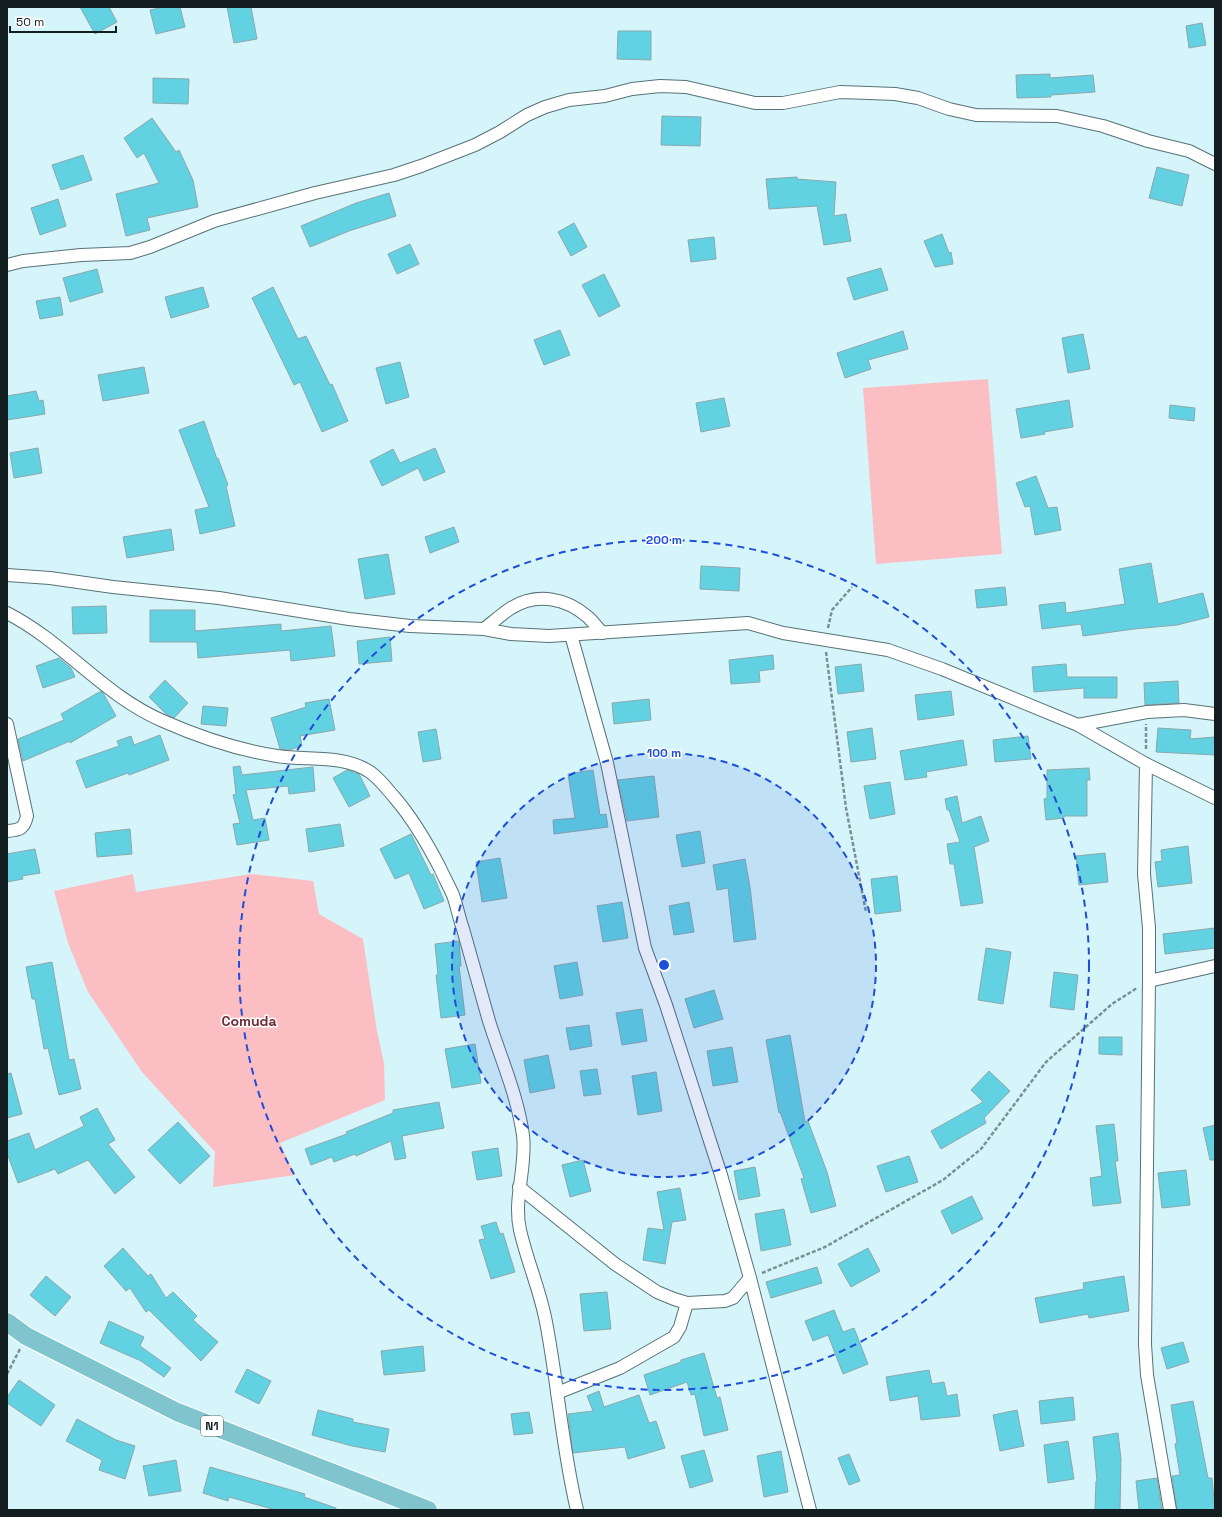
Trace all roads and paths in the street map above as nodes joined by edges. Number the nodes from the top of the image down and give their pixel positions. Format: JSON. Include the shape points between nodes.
{"nodes":[{"id":1,"x":1215,"y":164,"type":"edge"},
{"id":2,"x":7,"y":265,"type":"edge"},
{"id":3,"x":7,"y":575,"type":"edge"},
{"id":4,"x":852,"y":587,"type":"dead end"},
{"id":5,"x":7,"y":613,"type":"edge"},
{"id":6,"x":484,"y":629,"type":"junction"},
{"id":7,"x":602,"y":633,"type":"junction"},
{"id":8,"x":571,"y":635,"type":"junction"},
{"id":9,"x":825,"y":640,"type":"junction"},
{"id":10,"x":1147,"y":712,"type":"junction"},
{"id":11,"x":1215,"y":714,"type":"edge"},
{"id":12,"x":7,"y":724,"type":"edge"},
{"id":13,"x":1078,"y":725,"type":"junction"},
{"id":14,"x":1146,"y":764,"type":"junction"},
{"id":15,"x":1215,"y":798,"type":"edge"},
{"id":16,"x":7,"y":831,"type":"edge"},
{"id":17,"x":866,"y":912,"type":"dead end"},
{"id":18,"x":1215,"y":966,"type":"edge"},
{"id":19,"x":1149,"y":981,"type":"junction"},
{"id":20,"x":519,"y":1187,"type":"junction"},
{"id":21,"x":750,"y":1278,"type":"junction"},
{"id":22,"x":687,"y":1303,"type":"junction"},
{"id":23,"x":7,"y":1322,"type":"edge"},
{"id":24,"x":26,"y":1336,"type":"junction"},
{"id":25,"x":7,"y":1374,"type":"edge"},
{"id":26,"x":557,"y":1393,"type":"junction"},
{"id":27,"x":428,"y":1510,"type":"edge"},
{"id":28,"x":577,"y":1510,"type":"edge"},
{"id":29,"x":810,"y":1510,"type":"edge"},
{"id":30,"x":1170,"y":1510,"type":"edge"}],
"edges":[{"from":1,"to":2,"type":"street","via":[[1189,151],[1103,126],[1057,116],[976,115],[895,94],[840,92],[783,102],[755,103],[686,87],[660,86],[569,100],[545,107],[474,145],[421,166],[214,221],[130,253],[81,255]]},
{"from":3,"to":6,"type":"street","via":[[219,598],[349,620]]},
{"from":4,"to":9,"type":"path","via":[[832,610]]},
{"from":5,"to":20,"type":"street","via":[[24,621],[54,643],[135,707],[162,721],[256,752],[280,757],[353,764],[369,772],[382,783],[407,812],[432,853],[452,894],[490,1024],[511,1082],[520,1119],[523,1140]]},
{"from":6,"to":7,"type":"street","via":[[512,608],[533,599],[548,598],[577,609]]},
{"from":6,"to":8,"type":"street","via":[[511,634]]},
{"from":7,"to":8,"type":"street"},
{"from":7,"to":9,"type":"street","via":[[748,623],[783,633]]},
{"from":8,"to":21,"type":"street","via":[[607,763],[645,948],[666,1004]]},
{"from":9,"to":13,"type":"street","via":[[888,650],[942,669]]},
{"from":9,"to":17,"type":"path","via":[[846,808]]},
{"from":10,"to":11,"type":"street","via":[[1184,710]]},
{"from":10,"to":13,"type":"street"},
{"from":10,"to":14,"type":"path"},
{"from":12,"to":16,"type":"street","via":[[26,816],[23,827]]},
{"from":13,"to":14,"type":"street"},
{"from":14,"to":15,"type":"street"},
{"from":14,"to":19,"type":"street","via":[[1144,874],[1149,928]]},
{"from":18,"to":19,"type":"street"},
{"from":19,"to":21,"type":"path","via":[[1112,1004],[1046,1062],[981,1149],[943,1180],[825,1247]]},
{"from":19,"to":30,"type":"street","via":[[1145,1344],[1147,1375]]},
{"from":20,"to":22,"type":"street","via":[[616,1264],[657,1292]]},
{"from":20,"to":26,"type":"street","via":[[520,1230],[538,1285]]},
{"from":21,"to":22,"type":"street","via":[[733,1298],[716,1302]]},
{"from":21,"to":29,"type":"street"},
{"from":22,"to":26,"type":"street","via":[[680,1327],[674,1337],[665,1344],[620,1368]]},
{"from":23,"to":24,"type":"main road","number":"N1"},
{"from":24,"to":25,"type":"path"},
{"from":24,"to":27,"type":"main road","number":"N1","via":[[177,1412]]},
{"from":26,"to":28,"type":"street"}]}
